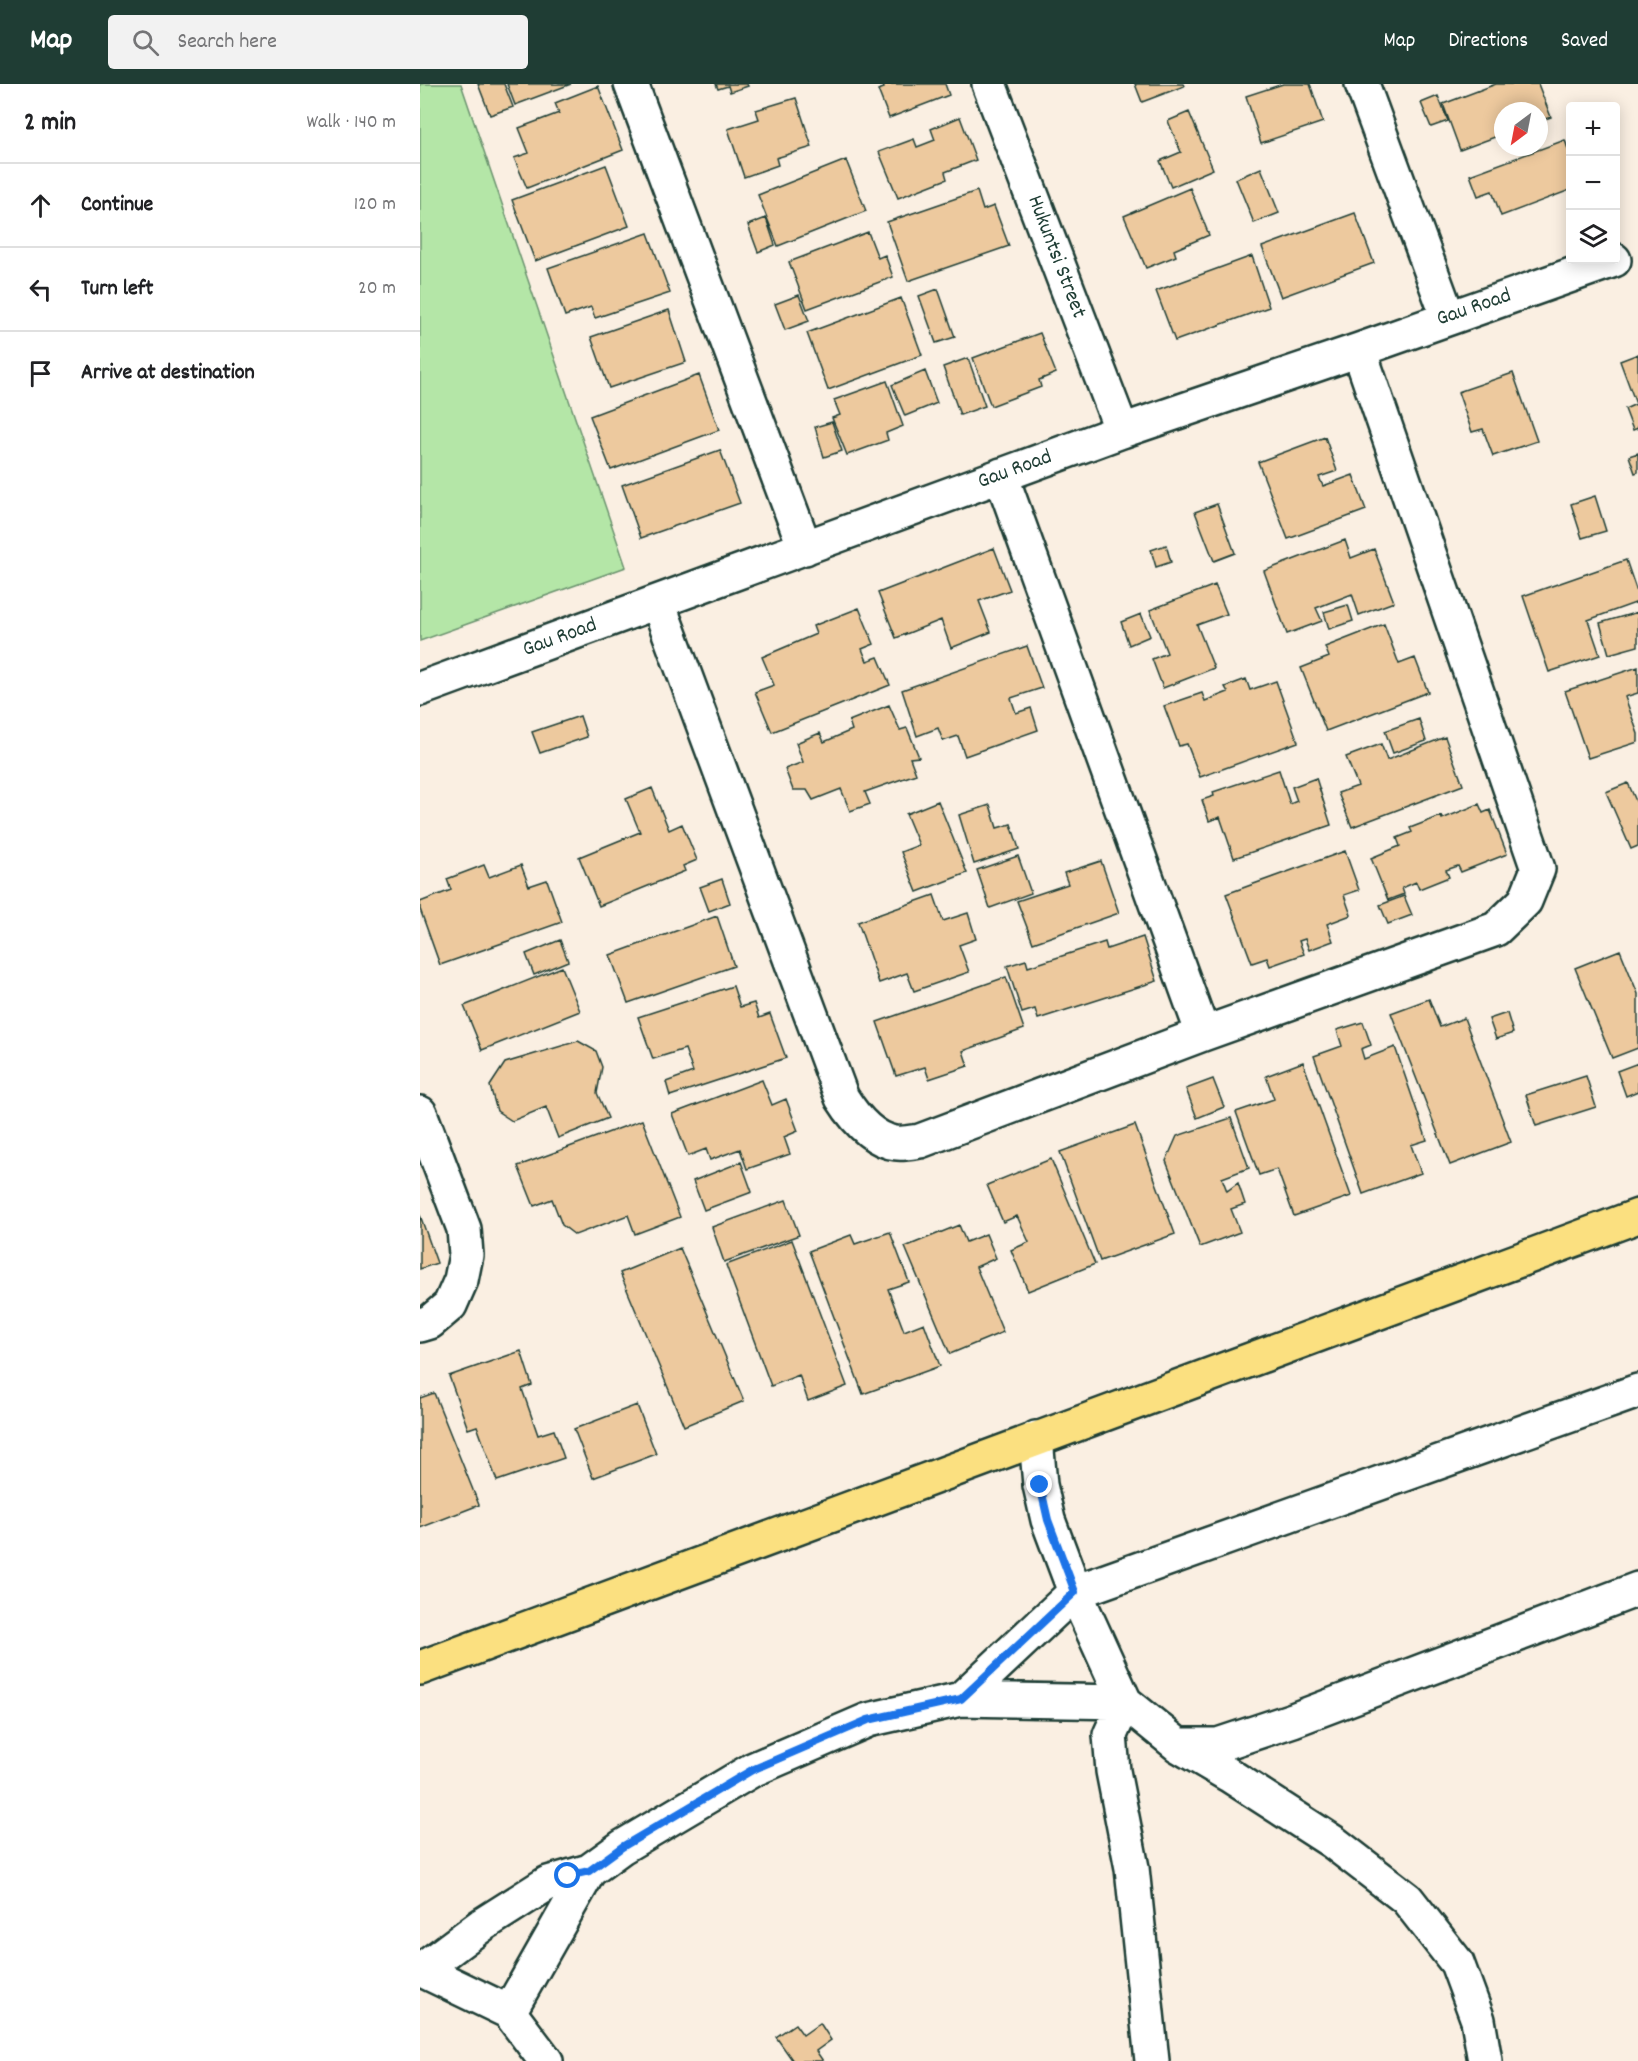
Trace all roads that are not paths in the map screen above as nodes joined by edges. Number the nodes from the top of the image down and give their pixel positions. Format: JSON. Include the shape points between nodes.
{"nodes":[{"id":1,"x":631,"y":84,"type":"edge"},
{"id":2,"x":989,"y":84,"type":"edge"},
{"id":3,"x":1362,"y":84,"type":"edge"},
{"id":4,"x":1638,"y":251,"type":"edge"},
{"id":5,"x":1620,"y":257,"type":"edge"},
{"id":6,"x":1601,"y":264,"type":"edge"},
{"id":7,"x":1448,"y":317,"type":"junction"},
{"id":8,"x":1359,"y":350,"type":"junction"},
{"id":9,"x":1122,"y":431,"type":"junction"},
{"id":10,"x":1001,"y":475,"type":"junction"},
{"id":11,"x":805,"y":548,"type":"junction"},
{"id":12,"x":657,"y":603,"type":"junction"},
{"id":13,"x":420,"y":689,"type":"edge"},
{"id":14,"x":1203,"y":1034,"type":"junction"},
{"id":15,"x":420,"y":1113,"type":"edge"},
{"id":16,"x":1638,"y":1215,"type":"edge"},
{"id":17,"x":420,"y":1325,"type":"edge"},
{"id":18,"x":1638,"y":1391,"type":"edge"},
{"id":19,"x":1036,"y":1438,"type":"junction"},
{"id":20,"x":1638,"y":1589,"type":"edge"},
{"id":21,"x":1075,"y":1592,"type":"junction"},
{"id":22,"x":420,"y":1668,"type":"edge"},
{"id":23,"x":961,"y":1699,"type":"junction"},
{"id":24,"x":1125,"y":1702,"type":"junction"},
{"id":25,"x":1178,"y":1745,"type":"junction"},
{"id":26,"x":589,"y":1871,"type":"junction"},
{"id":27,"x":422,"y":1969,"type":"edge"},
{"id":28,"x":509,"y":2012,"type":"junction"},
{"id":29,"x":546,"y":2061,"type":"edge"},
{"id":30,"x":1152,"y":2061,"type":"edge"},
{"id":31,"x":1485,"y":2061,"type":"edge"}],
"edges":[{"from":1,"to":11,"type":"street"},
{"from":2,"to":9,"type":"street","name":"Hukuntsi Street"},
{"from":3,"to":7,"type":"street"},
{"from":4,"to":5,"type":"street","name":"Gau Road"},
{"from":6,"to":7,"type":"street","name":"Gau Road"},
{"from":7,"to":8,"type":"street","name":"Gau Road"},
{"from":8,"to":9,"type":"street","name":"Gau Road"},
{"from":8,"to":14,"type":"street","via":[[1538,869],[1526,901],[1496,928]]},
{"from":9,"to":10,"type":"street","name":"Gau Road"},
{"from":10,"to":11,"type":"street","name":"Gau Road"},
{"from":10,"to":14,"type":"street"},
{"from":11,"to":12,"type":"street","name":"Gau Road"},
{"from":12,"to":13,"type":"street","name":"Gau Road"},
{"from":12,"to":14,"type":"street","via":[[842,1098],[855,1119],[871,1132],[895,1143],[920,1141]]},
{"from":15,"to":17,"type":"street","via":[[464,1229],[466,1255],[450,1305],[430,1322]]},
{"from":16,"to":19,"type":"main road"},
{"from":18,"to":21,"type":"street"},
{"from":19,"to":21,"type":"street","via":[[1048,1520]]},
{"from":19,"to":22,"type":"main road"},
{"from":20,"to":25,"type":"street","via":[[1218,1745]]},
{"from":21,"to":23,"type":"street"},
{"from":21,"to":24,"type":"street"},
{"from":23,"to":24,"type":"street"},
{"from":23,"to":26,"type":"street","via":[[868,1720],[752,1770],[622,1847]]},
{"from":24,"to":25,"type":"street"},
{"from":24,"to":30,"type":"street","via":[[1110,1735],[1132,1868]]},
{"from":25,"to":31,"type":"street","via":[[1333,1842],[1407,1899],[1457,1963],[1478,2020]]},
{"from":26,"to":27,"type":"street","via":[[548,1883]]},
{"from":26,"to":28,"type":"street"},
{"from":27,"to":28,"type":"street"},
{"from":28,"to":29,"type":"street"}]}
